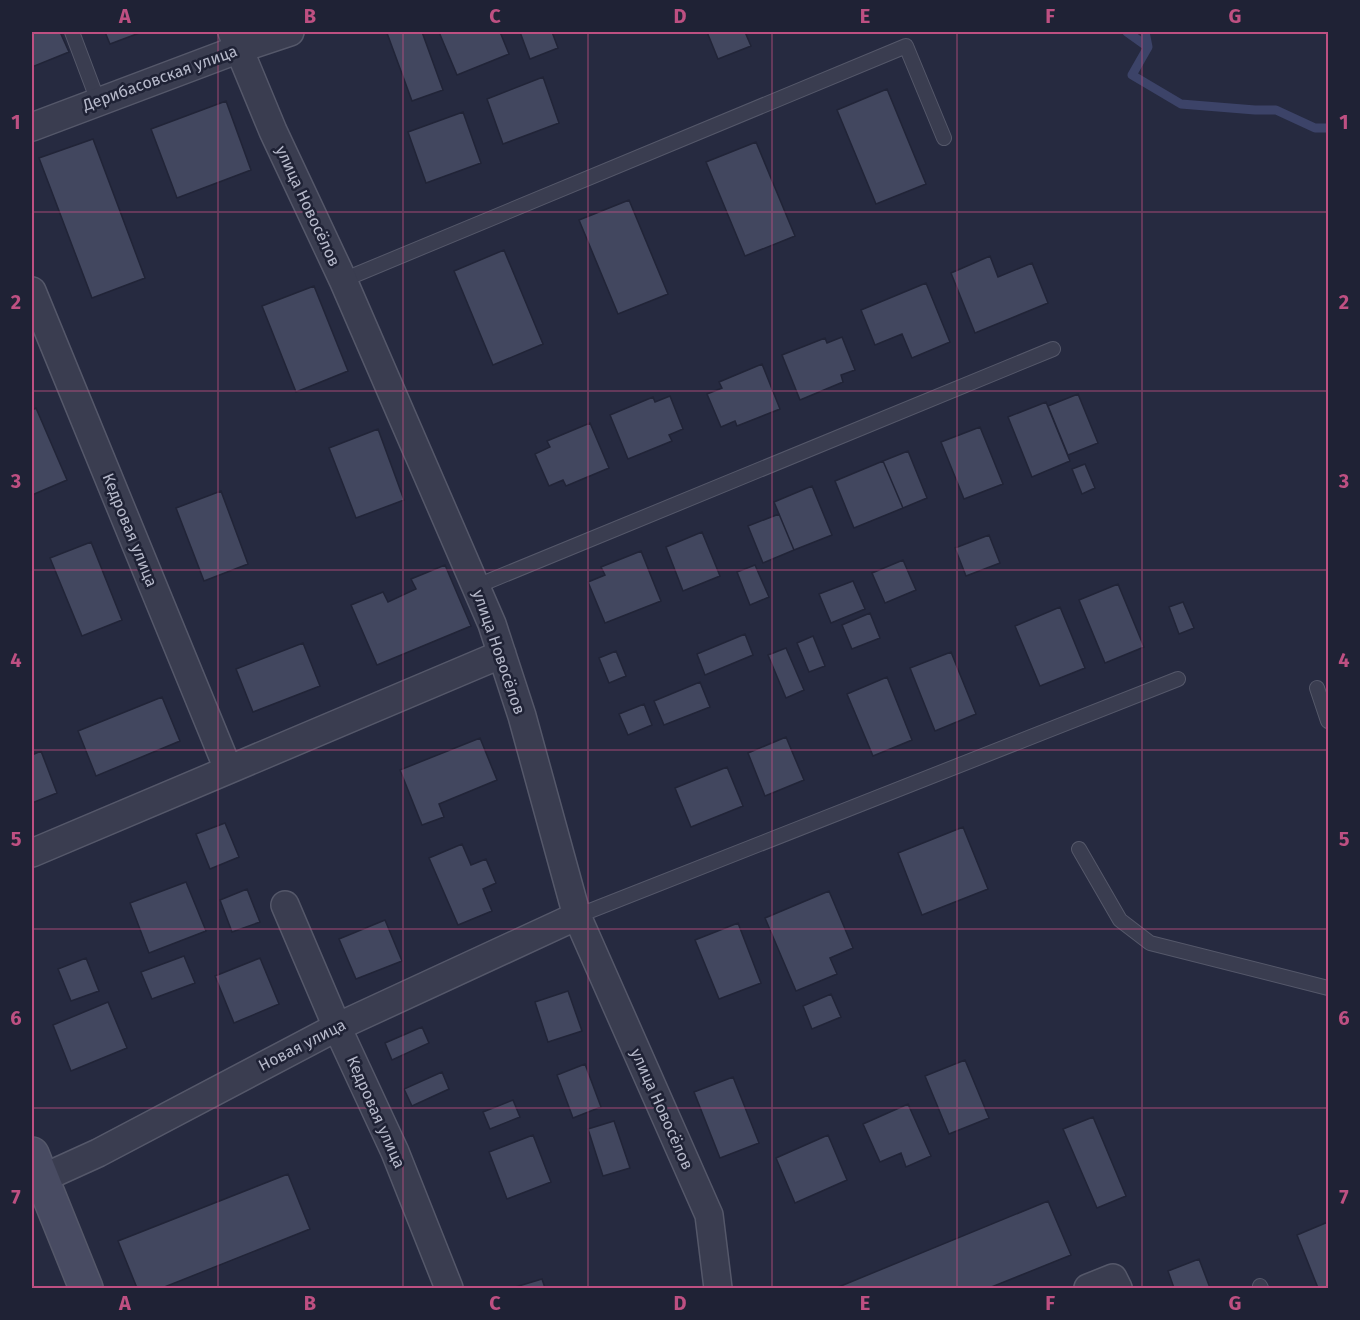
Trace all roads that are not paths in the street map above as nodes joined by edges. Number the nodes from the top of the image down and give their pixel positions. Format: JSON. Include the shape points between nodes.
{"nodes":[{"id":1,"x":72,"y":32,"type":"edge"},
{"id":2,"x":290,"y":32,"type":"edge"},
{"id":3,"x":236,"y":40,"type":"edge"},
{"id":4,"x":98,"y":101,"type":"junction"},
{"id":5,"x":32,"y":127,"type":"edge"},
{"id":6,"x":944,"y":138,"type":"dead end"},
{"id":7,"x":343,"y":280,"type":"junction"},
{"id":8,"x":32,"y":291,"type":"edge"},
{"id":9,"x":1053,"y":349,"type":"dead end"},
{"id":10,"x":477,"y":586,"type":"junction"},
{"id":11,"x":502,"y":654,"type":"junction"},
{"id":12,"x":1178,"y":679,"type":"dead end"},
{"id":13,"x":1317,"y":688,"type":"dead end"},
{"id":14,"x":1329,"y":721,"type":"edge"},
{"id":15,"x":228,"y":769,"type":"junction"},
{"id":16,"x":1079,"y":849,"type":"dead end"},
{"id":17,"x":32,"y":854,"type":"edge"},
{"id":18,"x":285,"y":905,"type":"dead end"},
{"id":19,"x":577,"y":916,"type":"junction"},
{"id":20,"x":1329,"y":988,"type":"edge"},
{"id":21,"x":337,"y":1027,"type":"junction"},
{"id":22,"x":35,"y":1172,"type":"edge"},
{"id":23,"x":86,"y":1288,"type":"edge"},
{"id":24,"x":449,"y":1288,"type":"edge"},
{"id":25,"x":718,"y":1288,"type":"edge"},
{"id":26,"x":1088,"y":1288,"type":"edge"},
{"id":27,"x":1118,"y":1288,"type":"edge"}],
"edges":[{"from":1,"to":4,"type":"lane"},
{"from":2,"to":3,"type":"street","name":"Дерибасовская улица"},
{"from":3,"to":4,"type":"street","name":"Дерибасовская улица"},
{"from":3,"to":7,"type":"street","name":"улица Новосёлов","via":[[273,131]]},
{"from":4,"to":5,"type":"street","name":"Дерибасовская улица"},
{"from":6,"to":7,"type":"lane","via":[[906,46]]},
{"from":7,"to":10,"type":"street","name":"улица Новосёлов"},
{"from":8,"to":15,"type":"street","name":"Кедровая улица"},
{"from":9,"to":10,"type":"lane"},
{"from":10,"to":11,"type":"street","name":"улица Новосёлов"},
{"from":11,"to":15,"type":"street"},
{"from":11,"to":19,"type":"street","name":"улица Новосёлов"},
{"from":12,"to":19,"type":"lane"},
{"from":13,"to":14,"type":"lane"},
{"from":15,"to":17,"type":"street"},
{"from":16,"to":20,"type":"lane","via":[[1120,920],[1150,943]]},
{"from":18,"to":21,"type":"street","name":"Кедровая улица"},
{"from":19,"to":21,"type":"street","name":"Новая улица"},
{"from":19,"to":25,"type":"street","name":"улица Новосёлов","via":[[709,1215]]},
{"from":21,"to":22,"type":"street","name":"Новая улица","via":[[98,1153]]},
{"from":21,"to":24,"type":"street","name":"Кедровая улица","via":[[395,1152]]},
{"from":22,"to":23,"type":"street"},
{"from":26,"to":27,"type":"street","via":[[1113,1278]]}]}
